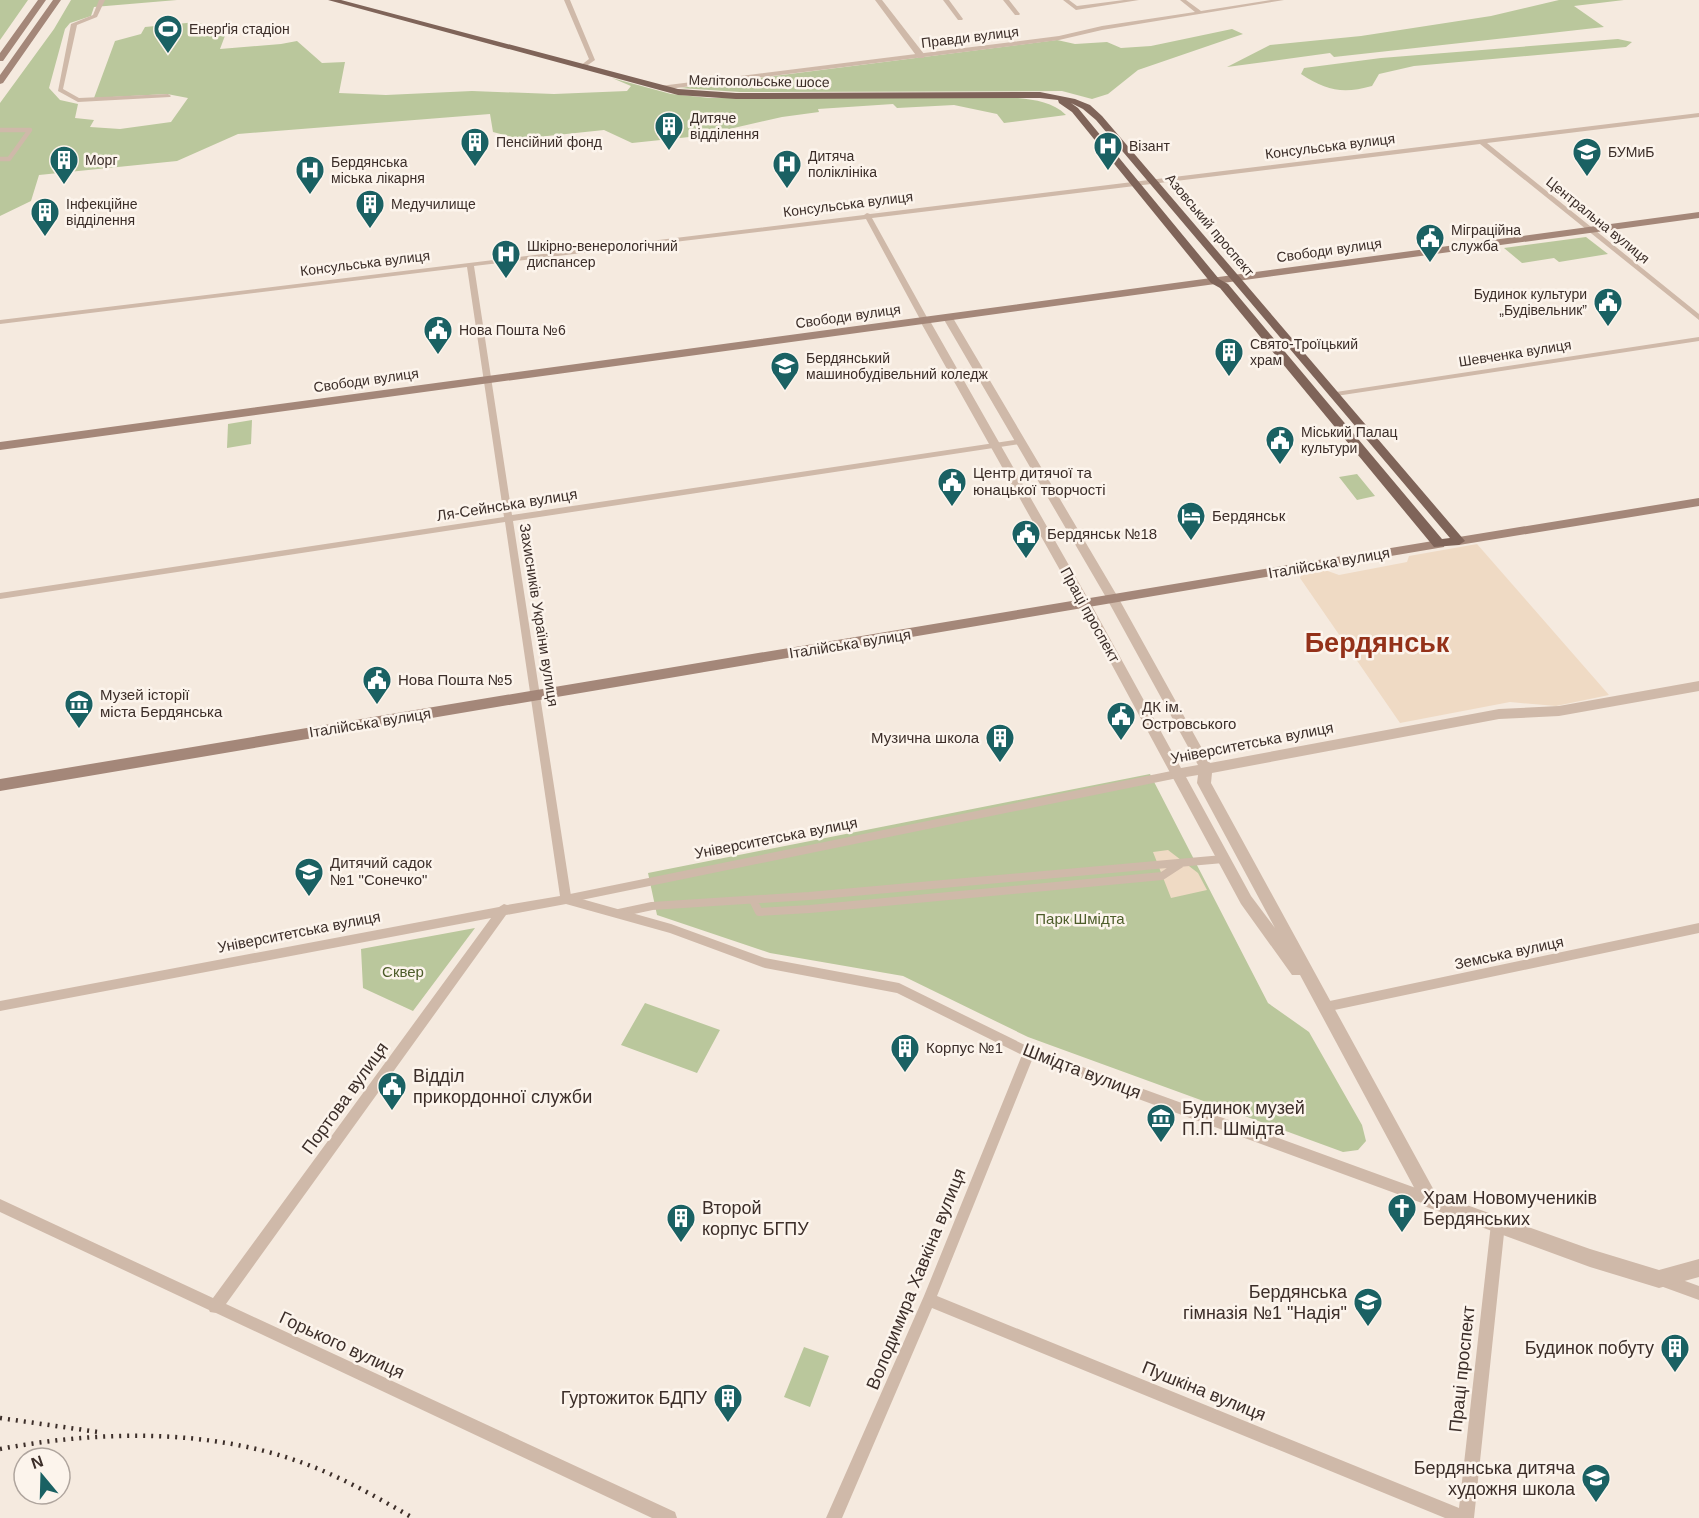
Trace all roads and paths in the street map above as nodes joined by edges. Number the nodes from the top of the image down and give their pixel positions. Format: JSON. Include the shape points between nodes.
{"nodes":[{"id":1,"x":42,"y":0,"type":"edge"},
{"id":2,"x":57,"y":0,"type":"edge"},
{"id":3,"x":102,"y":0,"type":"edge"},
{"id":4,"x":332,"y":0,"type":"edge"},
{"id":5,"x":567,"y":0,"type":"edge"},
{"id":6,"x":878,"y":0,"type":"edge"},
{"id":7,"x":946,"y":0,"type":"edge"},
{"id":8,"x":1006,"y":0,"type":"edge"},
{"id":9,"x":1066,"y":0,"type":"edge"},
{"id":10,"x":1136,"y":0,"type":"edge"},
{"id":11,"x":1183,"y":0,"type":"edge"},
{"id":12,"x":1281,"y":0,"type":"edge"},
{"id":13,"x":1123,"y":1,"type":"edge"},
{"id":14,"x":1200,"y":13,"type":"junction"},
{"id":15,"x":1017,"y":14,"type":"dead end"},
{"id":16,"x":960,"y":19,"type":"dead end"},
{"id":17,"x":921,"y":56,"type":"junction"},
{"id":18,"x":0,"y":59,"type":"edge"},
{"id":19,"x":583,"y":66,"type":"junction"},
{"id":20,"x":0,"y":81,"type":"edge"},
{"id":21,"x":660,"y":88,"type":"junction"},
{"id":22,"x":168,"y":96,"type":"dead end"},
{"id":23,"x":1054,"y":96,"type":"junction"},
{"id":24,"x":1699,"y":115,"type":"edge"},
{"id":25,"x":0,"y":130,"type":"edge"},
{"id":26,"x":1481,"y":141,"type":"junction"},
{"id":27,"x":0,"y":159,"type":"edge"},
{"id":28,"x":1153,"y":181,"type":"junction"},
{"id":29,"x":1135,"y":183,"type":"junction"},
{"id":30,"x":867,"y":215,"type":"junction"},
{"id":31,"x":1699,"y":215,"type":"edge"},
{"id":32,"x":1590,"y":230,"type":"junction"},
{"id":33,"x":470,"y":264,"type":"junction"},
{"id":34,"x":1236,"y":278,"type":"junction"},
{"id":35,"x":1215,"y":281,"type":"junction"},
{"id":36,"x":948,"y":318,"type":"junction"},
{"id":37,"x":1699,"y":318,"type":"edge"},
{"id":38,"x":925,"y":321,"type":"junction"},
{"id":39,"x":0,"y":322,"type":"edge"},
{"id":40,"x":1699,"y":339,"type":"edge"},
{"id":41,"x":489,"y":379,"type":"junction"},
{"id":42,"x":1336,"y":394,"type":"junction"},
{"id":43,"x":1318,"y":397,"type":"junction"},
{"id":44,"x":1019,"y":441,"type":"junction"},
{"id":45,"x":993,"y":445,"type":"junction"},
{"id":46,"x":0,"y":446,"type":"edge"},
{"id":47,"x":1699,"y":502,"type":"edge"},
{"id":48,"x":509,"y":518,"type":"junction"},
{"id":49,"x":1459,"y":541,"type":"junction"},
{"id":50,"x":1439,"y":544,"type":"junction"},
{"id":51,"x":0,"y":596,"type":"edge"},
{"id":52,"x":1113,"y":599,"type":"junction"},
{"id":53,"x":1084,"y":604,"type":"junction"},
{"id":54,"x":1699,"y":686,"type":"edge"},
{"id":55,"x":536,"y":695,"type":"junction"},
{"id":56,"x":1206,"y":768,"type":"junction"},
{"id":57,"x":1177,"y":774,"type":"junction"},
{"id":58,"x":0,"y":784,"type":"edge"},
{"id":59,"x":1223,"y":859,"type":"junction"},
{"id":60,"x":566,"y":899,"type":"junction"},
{"id":61,"x":504,"y":909,"type":"junction"},
{"id":62,"x":619,"y":913,"type":"junction"},
{"id":63,"x":1699,"y":928,"type":"edge"},
{"id":64,"x":0,"y":1006,"type":"edge"},
{"id":65,"x":1325,"y":1007,"type":"junction"},
{"id":66,"x":1029,"y":1053,"type":"junction"},
{"id":67,"x":1430,"y":1200,"type":"junction"},
{"id":68,"x":0,"y":1205,"type":"edge"},
{"id":69,"x":1498,"y":1224,"type":"junction"},
{"id":70,"x":1699,"y":1268,"type":"edge"},
{"id":71,"x":1659,"y":1279,"type":"junction"},
{"id":72,"x":1699,"y":1293,"type":"edge"},
{"id":73,"x":929,"y":1300,"type":"junction"},
{"id":74,"x":215,"y":1307,"type":"junction"},
{"id":75,"x":669,"y":1518,"type":"edge"},
{"id":76,"x":834,"y":1518,"type":"edge"},
{"id":77,"x":1465,"y":1518,"type":"edge"}],
"edges":[{"from":1,"to":18,"type":"main road"},
{"from":2,"to":20,"type":"main road"},
{"from":3,"to":22,"type":"street","via":[[96,16],[74,24],[60,90],[78,100]]},
{"from":4,"to":19,"type":"main road","name":"Мелітопольське шосе"},
{"from":5,"to":19,"type":"street","via":[[592,60]]},
{"from":6,"to":17,"type":"street"},
{"from":7,"to":16,"type":"street"},
{"from":8,"to":15,"type":"street"},
{"from":9,"to":13,"type":"street","via":[[1076,8]]},
{"from":10,"to":13,"type":"street"},
{"from":11,"to":14,"type":"street"},
{"from":12,"to":14,"type":"street","name":"Правди вулиця"},
{"from":14,"to":17,"type":"street","name":"Правди вулиця","via":[[1054,39]]},
{"from":17,"to":21,"type":"street","name":"Правди вулиця"},
{"from":19,"to":21,"type":"main road","name":"Мелітопольське шосе"},
{"from":21,"to":23,"type":"main road","name":"Мелітопольське шосе","via":[[736,96]]},
{"from":23,"to":28,"type":"main road","name":"Азовський проспект","via":[[1080,102],[1092,110]]},
{"from":23,"to":29,"type":"main road","name":"Азовський проспект","via":[[1075,110]]},
{"from":24,"to":26,"type":"street","name":"Консульська вулиця"},
{"from":25,"to":27,"type":"street","via":[[30,130],[9,159]]},
{"from":26,"to":28,"type":"street","name":"Консульська вулиця"},
{"from":26,"to":32,"type":"street","name":"Центральна вулиця"},
{"from":28,"to":29,"type":"street","name":"Консульська вулиця"},
{"from":28,"to":34,"type":"main road","name":"Азовський проспект"},
{"from":29,"to":30,"type":"street","name":"Консульська вулиця"},
{"from":29,"to":35,"type":"main road","name":"Азовський проспект"},
{"from":30,"to":33,"type":"street","name":"Консульська вулиця"},
{"from":30,"to":38,"type":"street","name":"Праці проспект"},
{"from":31,"to":32,"type":"main road","name":"Свободи вулиця"},
{"from":32,"to":34,"type":"main road","name":"Свободи вулиця"},
{"from":32,"to":37,"type":"street","name":"Центральна вулиця"},
{"from":33,"to":39,"type":"street","name":"Консульська вулиця"},
{"from":33,"to":41,"type":"street","name":"Захисників України вулиця"},
{"from":34,"to":35,"type":"main road","name":"Свободи вулиця"},
{"from":34,"to":42,"type":"main road","name":"Азовський проспект"},
{"from":35,"to":36,"type":"main road","name":"Свободи вулиця"},
{"from":35,"to":43,"type":"main road","name":"Азовський проспект","via":[[1224,286]]},
{"from":36,"to":38,"type":"main road","name":"Свободи вулиця"},
{"from":36,"to":44,"type":"street","name":"Праці проспект"},
{"from":38,"to":41,"type":"main road","name":"Свободи вулиця"},
{"from":38,"to":45,"type":"street","name":"Праці проспект"},
{"from":40,"to":42,"type":"street","name":"Шевченка вулиця"},
{"from":41,"to":46,"type":"main road","name":"Свободи вулиця"},
{"from":41,"to":48,"type":"street","name":"Захисників України вулиця"},
{"from":42,"to":43,"type":"main road"},
{"from":42,"to":49,"type":"main road","name":"Азовський проспект"},
{"from":43,"to":50,"type":"main road","name":"Азовський проспект"},
{"from":44,"to":45,"type":"street","name":"Ля-Сейнська вулиця"},
{"from":44,"to":52,"type":"street","name":"Праці проспект"},
{"from":45,"to":48,"type":"street","name":"Ля-Сейнська вулиця"},
{"from":45,"to":53,"type":"street","name":"Праці проспект"},
{"from":47,"to":49,"type":"main road","name":"Італійська вулиця"},
{"from":48,"to":51,"type":"street","name":"Ля-Сейнська вулиця"},
{"from":48,"to":55,"type":"street","name":"Захисників України вулиця"},
{"from":49,"to":50,"type":"main road","name":"Італійська вулиця"},
{"from":50,"to":52,"type":"main road","name":"Італійська вулиця"},
{"from":52,"to":53,"type":"main road","name":"Італійська вулиця"},
{"from":52,"to":56,"type":"street","name":"Праці проспект"},
{"from":53,"to":55,"type":"main road","name":"Італійська вулиця"},
{"from":53,"to":57,"type":"street","name":"Праці проспект"},
{"from":54,"to":56,"type":"street","name":"Університетська вулиця","via":[[1559,711],[1499,714]]},
{"from":55,"to":58,"type":"main road","name":"Італійська вулиця"},
{"from":55,"to":60,"type":"street","name":"Захисників України вулиця"},
{"from":56,"to":57,"type":"street","name":"Університетська вулиця"},
{"from":56,"to":65,"type":"street","name":"Праці проспект","via":[[1204,783]]},
{"from":57,"to":59,"type":"street","name":"Праці проспект"},
{"from":57,"to":60,"type":"street","name":"Університетська вулиця"},
{"from":59,"to":62,"type":"street","via":[[1184,862],[1162,876],[810,909],[759,912],[753,900],[652,906]]},
{"from":59,"to":65,"type":"street","name":"Праці проспект","via":[[1245,900]]},
{"from":60,"to":61,"type":"street","name":"Університетська вулиця"},
{"from":60,"to":62,"type":"street","name":"Шмідта вулиця"},
{"from":61,"to":64,"type":"street","name":"Університетська вулиця"},
{"from":61,"to":74,"type":"street","name":"Портова вулиця"},
{"from":62,"to":66,"type":"street","name":"Шмідта вулиця","via":[[765,963],[899,988]]},
{"from":63,"to":65,"type":"street","name":"Земська вулиця"},
{"from":65,"to":67,"type":"street","name":"Праці проспект"},
{"from":66,"to":67,"type":"street","name":"Шмідта вулиця"},
{"from":66,"to":73,"type":"street","name":"Володимира Хавкіна вулиця"},
{"from":67,"to":69,"type":"street","name":"Шмідта вулиця"},
{"from":68,"to":74,"type":"street","name":"Горького вулиця"},
{"from":69,"to":71,"type":"street","name":"Шмідта вулиця"},
{"from":69,"to":77,"type":"street","name":"Праці проспект"},
{"from":70,"to":71,"type":"street"},
{"from":71,"to":72,"type":"street","name":"Шмідта вулиця"},
{"from":73,"to":76,"type":"street","name":"Володимира Хавкіна вулиця"},
{"from":73,"to":77,"type":"street","name":"Пушкіна вулиця"},
{"from":74,"to":75,"type":"street","name":"Горького вулиця"}]}
